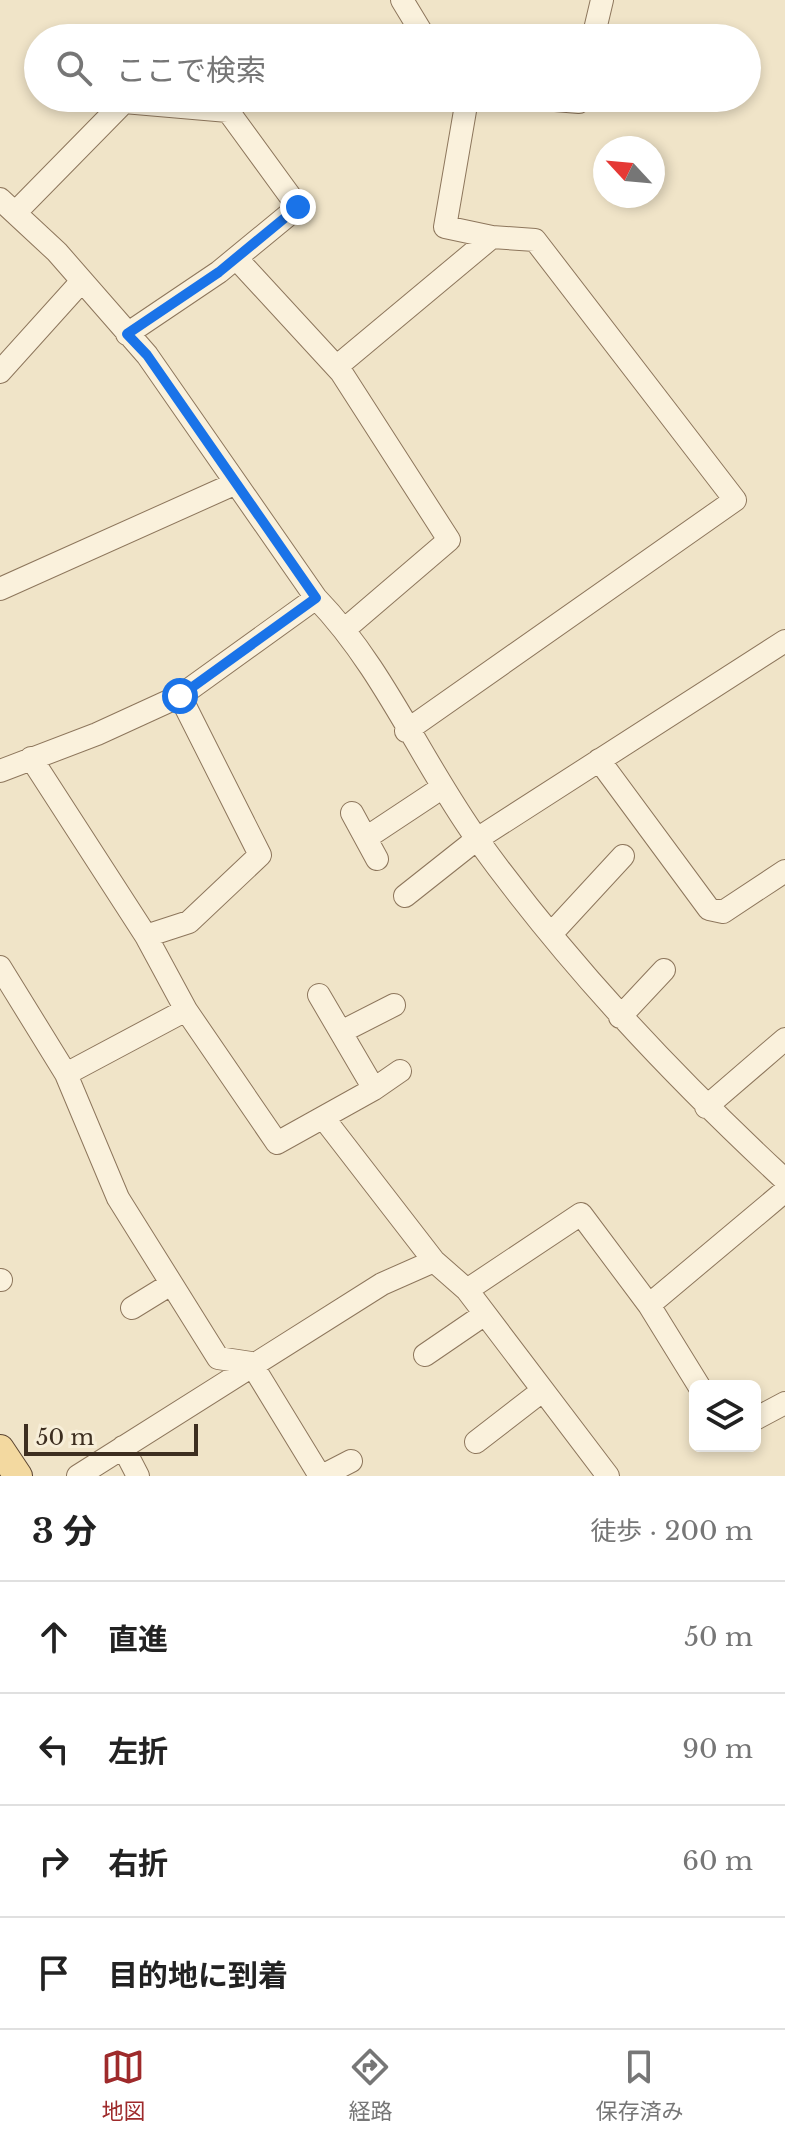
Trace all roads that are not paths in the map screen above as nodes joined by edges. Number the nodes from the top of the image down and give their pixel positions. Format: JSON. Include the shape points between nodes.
{"nodes":[{"id":1,"x":402,"y":0,"type":"edge"},
{"id":2,"x":602,"y":0,"type":"edge"},
{"id":3,"x":417,"y":24,"type":"edge"},
{"id":4,"x":596,"y":24,"type":"edge"},
{"id":5,"x":113,"y":112,"type":"edge"},
{"id":6,"x":229,"y":112,"type":"edge"},
{"id":7,"x":467,"y":112,"type":"edge"},
{"id":8,"x":8,"y":206,"type":"edge"},
{"id":9,"x":492,"y":237,"type":"junction"},
{"id":10,"x":236,"y":258,"type":"junction"},
{"id":11,"x":81,"y":282,"type":"junction"},
{"id":12,"x":127,"y":334,"type":"junction"},
{"id":13,"x":0,"y":372,"type":"edge"},
{"id":14,"x":341,"y":372,"type":"junction"},
{"id":15,"x":234,"y":484,"type":"junction"},
{"id":16,"x":0,"y":589,"type":"edge"},
{"id":17,"x":316,"y":598,"type":"junction"},
{"id":18,"x":345,"y":629,"type":"junction"},
{"id":19,"x":785,"y":641,"type":"edge"},
{"id":20,"x":180,"y":696,"type":"junction"},
{"id":21,"x":406,"y":731,"type":"junction"},
{"id":22,"x":31,"y":758,"type":"junction"},
{"id":23,"x":599,"y":760,"type":"junction"},
{"id":24,"x":0,"y":771,"type":"edge"},
{"id":25,"x":443,"y":787,"type":"junction"},
{"id":26,"x":352,"y":813,"type":"dead end"},
{"id":27,"x":366,"y":838,"type":"junction"},
{"id":28,"x":477,"y":839,"type":"junction"},
{"id":29,"x":623,"y":856,"type":"dead end"},
{"id":30,"x":377,"y":859,"type":"dead end"},
{"id":31,"x":785,"y":871,"type":"edge"},
{"id":32,"x":405,"y":896,"type":"dead end"},
{"id":33,"x":551,"y":934,"type":"junction"},
{"id":34,"x":146,"y":936,"type":"junction"},
{"id":35,"x":0,"y":967,"type":"edge"},
{"id":36,"x":664,"y":970,"type":"dead end"},
{"id":37,"x":319,"y":995,"type":"dead end"},
{"id":38,"x":394,"y":1005,"type":"dead end"},
{"id":39,"x":186,"y":1010,"type":"junction"},
{"id":40,"x":620,"y":1017,"type":"junction"},
{"id":41,"x":341,"y":1032,"type":"junction"},
{"id":42,"x":785,"y":1039,"type":"edge"},
{"id":43,"x":400,"y":1071,"type":"dead end"},
{"id":44,"x":66,"y":1074,"type":"junction"},
{"id":45,"x":374,"y":1089,"type":"junction"},
{"id":46,"x":706,"y":1107,"type":"junction"},
{"id":47,"x":325,"y":1120,"type":"junction"},
{"id":48,"x":785,"y":1180,"type":"edge"},
{"id":49,"x":785,"y":1191,"type":"edge"},
{"id":50,"x":434,"y":1261,"type":"junction"},
{"id":51,"x":171,"y":1284,"type":"junction"},
{"id":52,"x":467,"y":1290,"type":"junction"},
{"id":53,"x":649,"y":1305,"type":"junction"},
{"id":54,"x":132,"y":1308,"type":"dead end"},
{"id":55,"x":485,"y":1314,"type":"junction"},
{"id":56,"x":425,"y":1355,"type":"dead end"},
{"id":57,"x":251,"y":1363,"type":"junction"},
{"id":58,"x":695,"y":1380,"type":"edge"},
{"id":59,"x":542,"y":1391,"type":"junction"},
{"id":60,"x":785,"y":1403,"type":"edge"},
{"id":61,"x":761,"y":1416,"type":"edge"},
{"id":62,"x":476,"y":1442,"type":"dead end"},
{"id":63,"x":123,"y":1447,"type":"junction"},
{"id":64,"x":0,"y":1449,"type":"edge"},
{"id":65,"x":351,"y":1461,"type":"dead end"},
{"id":66,"x":603,"y":1474,"type":"edge"},
{"id":67,"x":18,"y":1476,"type":"edge"},
{"id":68,"x":78,"y":1476,"type":"edge"},
{"id":69,"x":138,"y":1476,"type":"edge"},
{"id":70,"x":321,"y":1476,"type":"edge"}],
"edges":[{"from":1,"to":3,"type":"street"},
{"from":2,"to":4,"type":"street"},
{"from":5,"to":8,"type":"street"},
{"from":6,"to":10,"type":"street","via":[[298,207]]},
{"from":7,"to":9,"type":"street","via":[[445,227]]},
{"from":8,"to":11,"type":"street"},
{"from":9,"to":14,"type":"street","via":[[341,363]]},
{"from":9,"to":21,"type":"street","via":[[535,240],[735,500]]},
{"from":10,"to":12,"type":"street"},
{"from":10,"to":14,"type":"street"},
{"from":11,"to":12,"type":"street"},
{"from":11,"to":13,"type":"street"},
{"from":12,"to":15,"type":"street","via":[[147,355]]},
{"from":14,"to":18,"type":"street","via":[[449,540]]},
{"from":15,"to":16,"type":"street"},
{"from":15,"to":17,"type":"street"},
{"from":17,"to":18,"type":"street"},
{"from":17,"to":20,"type":"street"},
{"from":18,"to":21,"type":"street"},
{"from":19,"to":23,"type":"street"},
{"from":20,"to":22,"type":"street"},
{"from":20,"to":34,"type":"street","via":[[260,855],[189,922]]},
{"from":21,"to":25,"type":"street"},
{"from":22,"to":24,"type":"street"},
{"from":22,"to":34,"type":"street"},
{"from":23,"to":28,"type":"street"},
{"from":23,"to":31,"type":"street","via":[[709,909],[723,912]]},
{"from":25,"to":27,"type":"street"},
{"from":25,"to":28,"type":"street"},
{"from":26,"to":27,"type":"street"},
{"from":27,"to":30,"type":"street"},
{"from":28,"to":32,"type":"street"},
{"from":28,"to":33,"type":"street"},
{"from":29,"to":33,"type":"street"},
{"from":33,"to":40,"type":"street"},
{"from":34,"to":39,"type":"street"},
{"from":35,"to":44,"type":"street"},
{"from":36,"to":40,"type":"street"},
{"from":37,"to":41,"type":"street"},
{"from":38,"to":41,"type":"street"},
{"from":39,"to":44,"type":"street"},
{"from":39,"to":47,"type":"street","via":[[277,1143]]},
{"from":40,"to":46,"type":"street"},
{"from":41,"to":45,"type":"street"},
{"from":42,"to":46,"type":"street"},
{"from":43,"to":45,"type":"street"},
{"from":44,"to":51,"type":"street","via":[[118,1198]]},
{"from":45,"to":47,"type":"street"},
{"from":46,"to":48,"type":"street"},
{"from":47,"to":50,"type":"street"},
{"from":49,"to":53,"type":"street"},
{"from":50,"to":52,"type":"street"},
{"from":50,"to":57,"type":"street","via":[[382,1284]]},
{"from":51,"to":54,"type":"street"},
{"from":51,"to":57,"type":"street","via":[[218,1358]]},
{"from":52,"to":53,"type":"street","via":[[581,1214]]},
{"from":52,"to":55,"type":"street"},
{"from":53,"to":58,"type":"street"},
{"from":55,"to":56,"type":"street"},
{"from":55,"to":59,"type":"street"},
{"from":57,"to":63,"type":"street"},
{"from":57,"to":70,"type":"street"},
{"from":59,"to":62,"type":"street"},
{"from":59,"to":66,"type":"street"},
{"from":60,"to":61,"type":"street"},
{"from":63,"to":68,"type":"street"},
{"from":63,"to":69,"type":"street"},
{"from":64,"to":67,"type":"main road"},
{"from":65,"to":70,"type":"street"}]}
